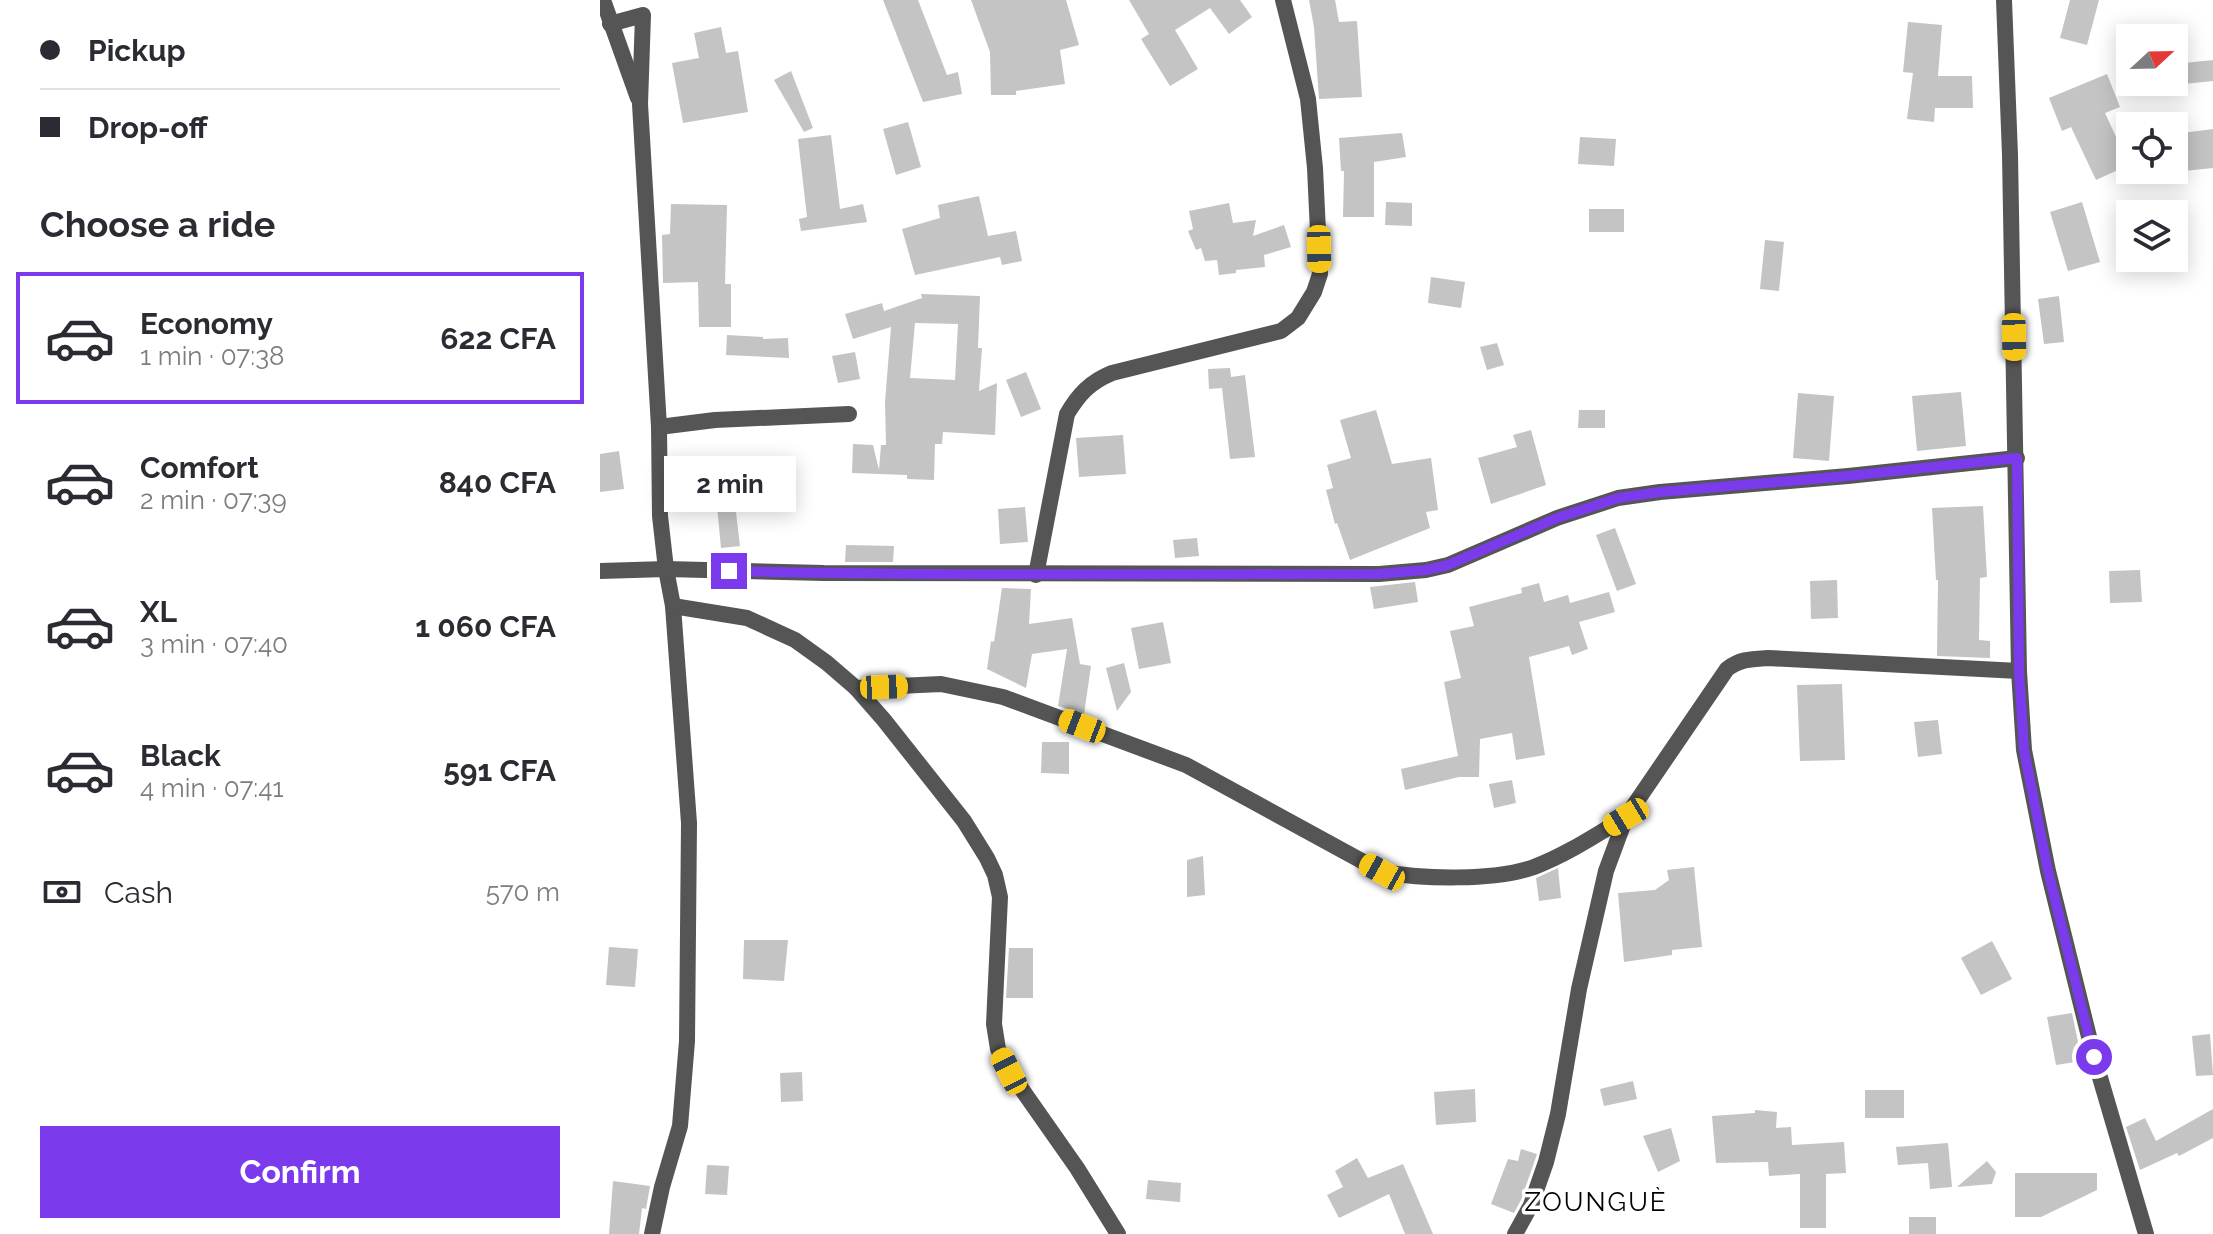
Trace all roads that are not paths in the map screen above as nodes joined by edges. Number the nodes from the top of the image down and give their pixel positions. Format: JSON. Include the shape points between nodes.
{"nodes":[{"id":1,"x":603,"y":0,"type":"edge"},
{"id":2,"x":1283,"y":0,"type":"edge"},
{"id":3,"x":2004,"y":0,"type":"edge"},
{"id":4,"x":610,"y":24,"type":"junction"},
{"id":5,"x":640,"y":104,"type":"junction"},
{"id":6,"x":849,"y":414,"type":"dead end"},
{"id":7,"x":659,"y":427,"type":"junction"},
{"id":8,"x":2017,"y":458,"type":"junction"},
{"id":9,"x":666,"y":569,"type":"junction"},
{"id":10,"x":600,"y":571,"type":"edge"},
{"id":11,"x":1036,"y":575,"type":"junction"},
{"id":12,"x":673,"y":606,"type":"junction"},
{"id":13,"x":2019,"y":671,"type":"junction"},
{"id":14,"x":856,"y":688,"type":"junction"},
{"id":15,"x":1626,"y":817,"type":"junction"},
{"id":16,"x":652,"y":1234,"type":"edge"},
{"id":17,"x":1118,"y":1234,"type":"edge"},
{"id":18,"x":1515,"y":1234,"type":"edge"},
{"id":19,"x":2146,"y":1234,"type":"edge"}],
"edges":[{"from":1,"to":4,"type":"street"},
{"from":2,"to":11,"type":"street","via":[[1308,99],[1314,154],[1320,274],[1314,292],[1298,318],[1281,331],[1112,373],[1079,394],[1067,414]]},
{"from":3,"to":8,"type":"street"},
{"from":4,"to":5,"type":"street"},
{"from":4,"to":5,"type":"street","via":[[643,15]]},
{"from":5,"to":7,"type":"street"},
{"from":6,"to":7,"type":"street"},
{"from":7,"to":9,"type":"street"},
{"from":8,"to":11,"type":"street","via":[[1618,498],[1426,570]]},
{"from":8,"to":13,"type":"street"},
{"from":9,"to":10,"type":"street"},
{"from":9,"to":11,"type":"street"},
{"from":9,"to":12,"type":"street"},
{"from":12,"to":14,"type":"street","via":[[747,618],[795,640]]},
{"from":12,"to":16,"type":"street","via":[[689,823],[687,1041],[680,1126]]},
{"from":13,"to":15,"type":"street","via":[[1768,658],[1737,662],[1727,669]]},
{"from":13,"to":19,"type":"street","via":[[2024,750],[2048,871],[2094,1057]]},
{"from":14,"to":15,"type":"street","via":[[941,684],[1003,697],[1186,765],[1392,874],[1491,875],[1533,867]]},
{"from":14,"to":17,"type":"street","via":[[964,821],[987,858],[1000,897],[994,1024],[998,1049]]},
{"from":15,"to":18,"type":"street","via":[[1606,871],[1582,974],[1546,1162]]}]}
